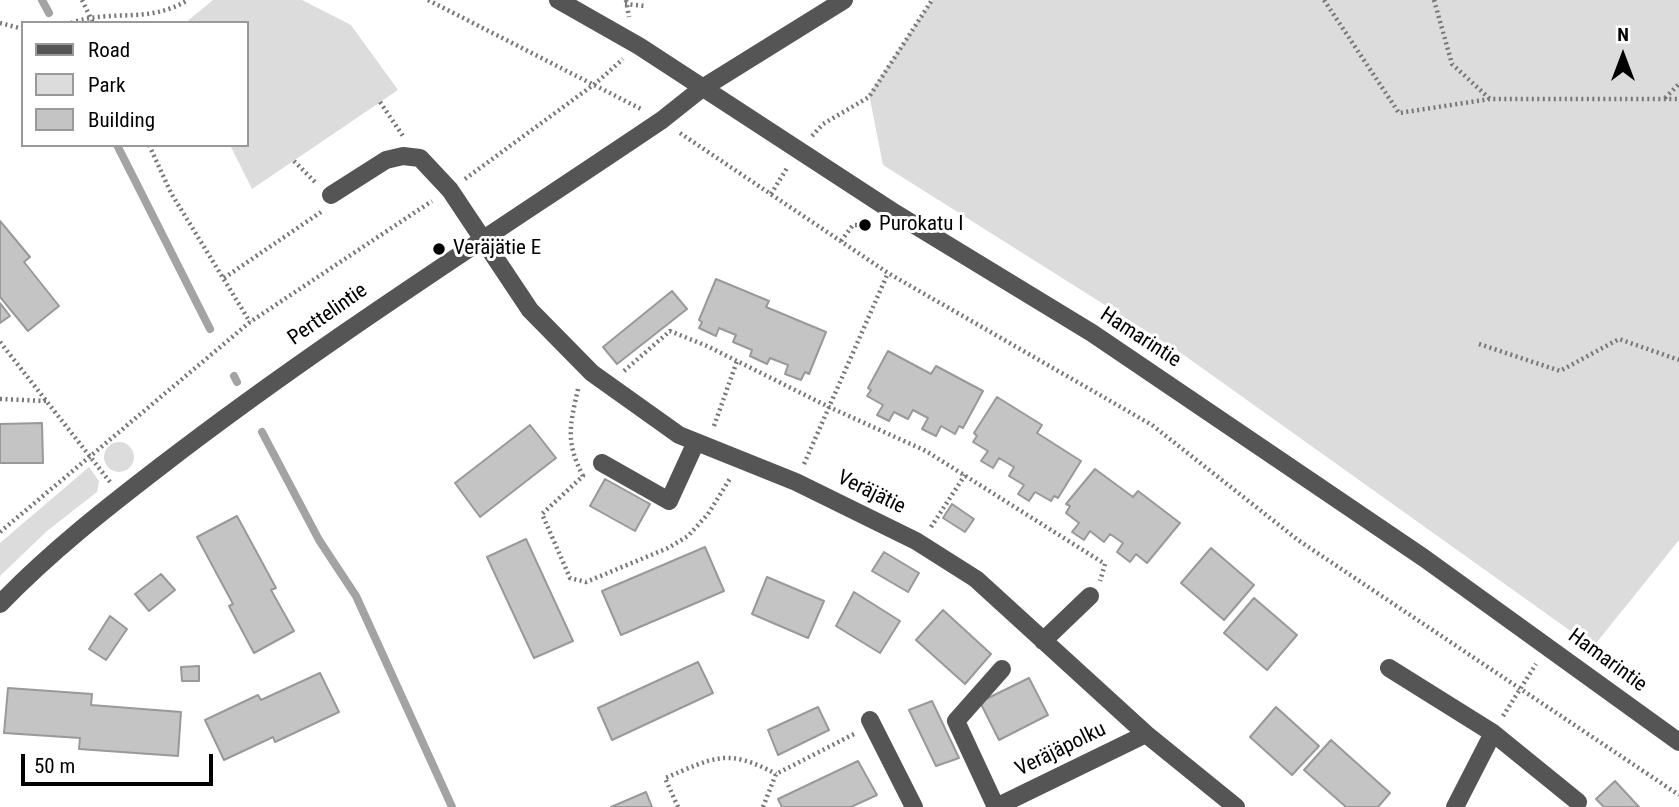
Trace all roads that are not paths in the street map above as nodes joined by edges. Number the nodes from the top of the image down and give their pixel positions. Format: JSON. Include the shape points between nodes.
{"nodes":[{"id":1,"x":558,"y":0,"type":"edge"},
{"id":2,"x":844,"y":0,"type":"edge"},
{"id":3,"x":701,"y":89,"type":"junction"},
{"id":4,"x":331,"y":195,"type":"road end"},
{"id":5,"x":485,"y":239,"type":"junction"},
{"id":6,"x":701,"y":444,"type":"junction"},
{"id":7,"x":602,"y":463,"type":"dead end"},
{"id":8,"x":1090,"y":596,"type":"road end"},
{"id":9,"x":0,"y":604,"type":"edge"},
{"id":10,"x":1043,"y":640,"type":"junction"},
{"id":11,"x":1002,"y":668,"type":"dead end"},
{"id":12,"x":1388,"y":668,"type":"dead end"},
{"id":13,"x":871,"y":722,"type":"road end"},
{"id":14,"x":1493,"y":733,"type":"junction"},
{"id":15,"x":1146,"y":734,"type":"junction"},
{"id":16,"x":1679,"y":742,"type":"edge"},
{"id":17,"x":1578,"y":802,"type":"dead end"},
{"id":18,"x":914,"y":807,"type":"edge"},
{"id":19,"x":996,"y":807,"type":"edge"},
{"id":20,"x":1236,"y":807,"type":"edge"},
{"id":21,"x":1455,"y":807,"type":"edge"}],
"edges":[{"from":1,"to":3,"type":"street","name":"Hamarintie","via":[[639,46]]},
{"from":2,"to":3,"type":"street","name":"Perttelintie"},
{"from":3,"to":5,"type":"street","name":"Perttelintie"},
{"from":3,"to":16,"type":"street","name":"Hamarintie","via":[[1237,429]]},
{"from":4,"to":5,"type":"street","name":"Veräjätie","via":[[386,160],[420,158]]},
{"from":5,"to":6,"type":"street","name":"Veräjätie","via":[[530,310],[584,364],[679,435]]},
{"from":5,"to":9,"type":"street","name":"Perttelintie","via":[[226,414],[28,574]]},
{"from":6,"to":7,"type":"street","via":[[669,502]]},
{"from":6,"to":10,"type":"street","name":"Veräjätie","via":[[796,482],[921,544],[976,579]]},
{"from":8,"to":10,"type":"street"},
{"from":10,"to":15,"type":"street","name":"Veräjätie"},
{"from":11,"to":19,"type":"street","via":[[956,722]]},
{"from":12,"to":14,"type":"street"},
{"from":13,"to":18,"type":"street"},
{"from":14,"to":17,"type":"street"},
{"from":14,"to":21,"type":"street"},
{"from":15,"to":19,"type":"street","name":"Veräjäpolku"},
{"from":15,"to":20,"type":"street","name":"Veräjätie"}]}
